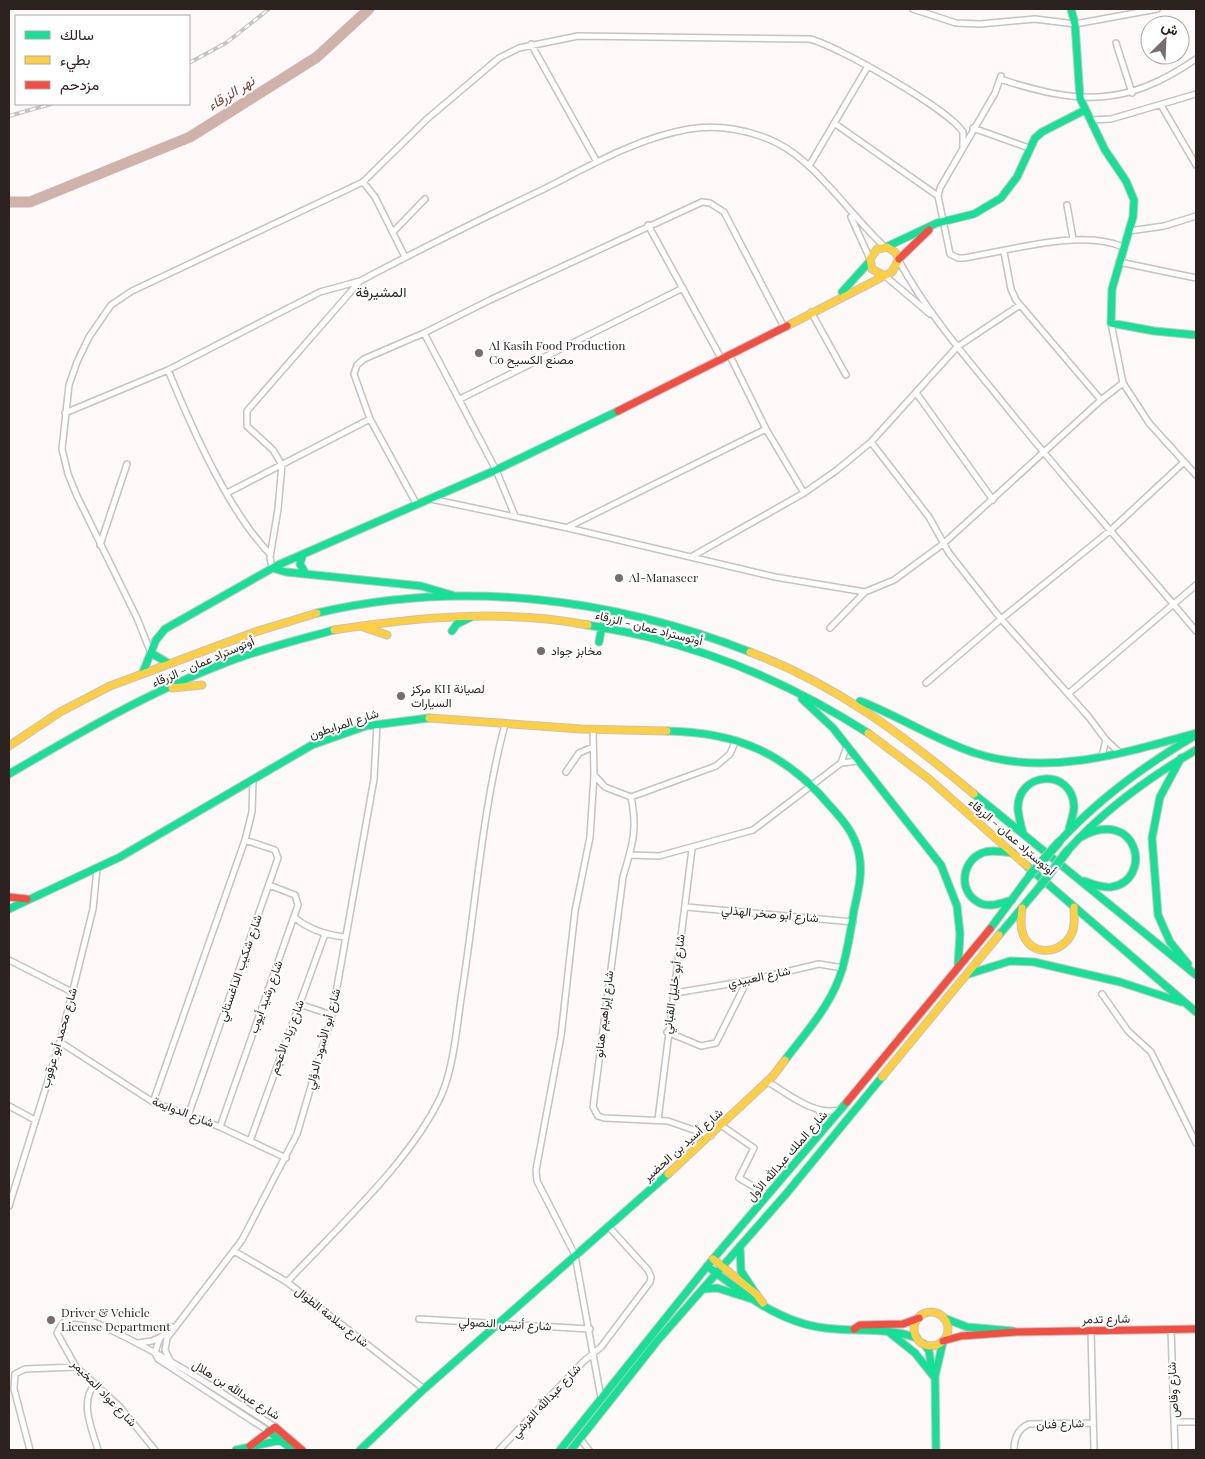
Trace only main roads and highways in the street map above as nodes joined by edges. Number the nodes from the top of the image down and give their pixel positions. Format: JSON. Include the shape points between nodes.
{"nodes":[{"id":1,"x":1071,"y":9,"type":"edge"},
{"id":2,"x":1085,"y":110,"type":"junction"},
{"id":3,"x":941,"y":222,"type":"junction"},
{"id":4,"x":886,"y":246,"type":"junction"},
{"id":5,"x":870,"y":260,"type":"junction"},
{"id":6,"x":899,"y":260,"type":"junction"},
{"id":7,"x":884,"y":275,"type":"junction"},
{"id":8,"x":837,"y":297,"type":"junction"},
{"id":9,"x":1196,"y":335,"type":"edge"},
{"id":10,"x":303,"y":554,"type":"junction"},
{"id":11,"x":272,"y":568,"type":"junction"},
{"id":12,"x":306,"y":574,"type":"junction"},
{"id":13,"x":457,"y":596,"type":"junction"},
{"id":14,"x":481,"y":615,"type":"junction"},
{"id":15,"x":353,"y":626,"type":"junction"},
{"id":16,"x":602,"y":626,"type":"junction"},
{"id":17,"x":452,"y":631,"type":"dead end"},
{"id":18,"x":387,"y":635,"type":"dead end"},
{"id":19,"x":599,"y":642,"type":"dead end"},
{"id":20,"x":151,"y":653,"type":"junction"},
{"id":21,"x":168,"y":663,"type":"junction"},
{"id":22,"x":143,"y":672,"type":"junction"},
{"id":23,"x":202,"y":685,"type":"dead end"},
{"id":24,"x":167,"y":688,"type":"junction"},
{"id":25,"x":788,"y":688,"type":"junction"},
{"id":26,"x":839,"y":693,"type":"junction"},
{"id":27,"x":1196,"y":734,"type":"edge"},
{"id":28,"x":9,"y":746,"type":"edge"},
{"id":29,"x":1196,"y":750,"type":"edge"},
{"id":30,"x":1181,"y":758,"type":"junction"},
{"id":31,"x":17,"y":769,"type":"junction"},
{"id":32,"x":9,"y":774,"type":"edge"},
{"id":33,"x":9,"y":779,"type":"edge"},
{"id":34,"x":812,"y":784,"type":"joint"},
{"id":35,"x":1069,"y":830,"type":"junction"},
{"id":36,"x":1023,"y":834,"type":"junction"},
{"id":37,"x":1079,"y":838,"type":"junction"},
{"id":38,"x":1013,"y":853,"type":"junction"},
{"id":39,"x":1079,"y":880,"type":"junction"},
{"id":40,"x":9,"y":897,"type":"edge"},
{"id":41,"x":27,"y":899,"type":"junction"},
{"id":42,"x":1012,"y":900,"type":"junction"},
{"id":43,"x":1074,"y":907,"type":"junction"},
{"id":44,"x":1022,"y":908,"type":"junction"},
{"id":45,"x":9,"y":909,"type":"edge"},
{"id":46,"x":958,"y":966,"type":"junction"},
{"id":47,"x":969,"y":974,"type":"junction"},
{"id":48,"x":1196,"y":974,"type":"edge"},
{"id":49,"x":1188,"y":1004,"type":"junction"},
{"id":50,"x":1196,"y":1012,"type":"edge"},
{"id":51,"x":892,"y":1048,"type":"junction"},
{"id":52,"x":902,"y":1056,"type":"junction"},
{"id":53,"x":741,"y":1244,"type":"junction"},
{"id":54,"x":712,"y":1259,"type":"junction"},
{"id":55,"x":707,"y":1266,"type":"junction"},
{"id":56,"x":719,"y":1270,"type":"junction"},
{"id":57,"x":702,"y":1290,"type":"junction"},
{"id":58,"x":754,"y":1296,"type":"junction"},
{"id":59,"x":920,"y":1317,"type":"junction"},
{"id":60,"x":944,"y":1318,"type":"junction"},
{"id":61,"x":854,"y":1329,"type":"junction"},
{"id":62,"x":1196,"y":1329,"type":"edge"},
{"id":63,"x":890,"y":1332,"type":"junction"},
{"id":64,"x":1016,"y":1332,"type":"junction"},
{"id":65,"x":917,"y":1338,"type":"junction"},
{"id":66,"x":943,"y":1342,"type":"junction"},
{"id":67,"x":924,"y":1344,"type":"junction"},
{"id":68,"x":935,"y":1377,"type":"junction"},
{"id":69,"x":272,"y":1429,"type":"junction"},
{"id":70,"x":575,"y":1433,"type":"junction"},
{"id":71,"x":281,"y":1440,"type":"junction"},
{"id":72,"x":581,"y":1440,"type":"junction"},
{"id":73,"x":250,"y":1446,"type":"junction"},
{"id":74,"x":236,"y":1450,"type":"edge"},
{"id":75,"x":293,"y":1450,"type":"edge"},
{"id":76,"x":302,"y":1450,"type":"edge"},
{"id":77,"x":360,"y":1450,"type":"edge"},
{"id":78,"x":560,"y":1450,"type":"edge"},
{"id":79,"x":571,"y":1450,"type":"edge"},
{"id":80,"x":936,"y":1450,"type":"edge"}],
"edges":[{"from":1,"to":2,"type":"main road","via":[[1080,98]]},
{"from":2,"to":3,"type":"main road","via":[[1042,132],[1029,148],[1017,177],[1001,198],[974,214]]},
{"from":2,"to":9,"type":"main road","via":[[1132,193],[1134,211],[1110,302],[1111,323]]},
{"from":3,"to":4,"type":"main road"},
{"from":3,"to":6,"type":"main road"},
{"from":4,"to":5,"type":"main road","via":[[874,251]]},
{"from":4,"to":6,"type":"main road","via":[[893,249]]},
{"from":5,"to":7,"type":"main road","via":[[872,269]]},
{"from":5,"to":8,"type":"main road"},
{"from":6,"to":7,"type":"main road","via":[[893,272]]},
{"from":7,"to":8,"type":"main road"},
{"from":8,"to":10,"type":"main road","via":[[730,356],[496,470]]},
{"from":10,"to":11,"type":"main road"},
{"from":10,"to":12,"type":"main road","via":[[300,564]]},
{"from":11,"to":12,"type":"main road"},
{"from":11,"to":20,"type":"main road","via":[[165,629]]},
{"from":12,"to":13,"type":"main road","via":[[421,586]]},
{"from":13,"to":21,"type":"main road","name":"أوتوستراد عمان - الزرقاء","via":[[332,610],[263,629]]},
{"from":13,"to":26,"type":"main road","name":"أوتوستراد عمان - الزرقاء","via":[[540,598],[656,619],[758,653]]},
{"from":14,"to":15,"type":"main road","name":"أوتوستراد عمان - الزرقاء","via":[[423,617]]},
{"from":14,"to":16,"type":"main road","name":"أوتوستراد عمان - الزرقاء"},
{"from":14,"to":17,"type":"main road","via":[[462,621]]},
{"from":15,"to":18,"type":"main road"},
{"from":15,"to":24,"type":"main road","name":"أوتوستراد عمان - الزرقاء","via":[[257,650]]},
{"from":16,"to":19,"type":"main road"},
{"from":16,"to":25,"type":"main road","name":"أوتوستراد عمان - الزرقاء","via":[[692,648]]},
{"from":20,"to":21,"type":"main road"},
{"from":20,"to":22,"type":"main road"},
{"from":21,"to":22,"type":"main road","name":"أوتوستراد عمان - الزرقاء"},
{"from":22,"to":28,"type":"main road","name":"أوتوستراد عمان - الزرقاء","via":[[78,702]]},
{"from":23,"to":24,"type":"main road"},
{"from":24,"to":31,"type":"main road","name":"أوتوستراد عمان - الزرقاء"},
{"from":25,"to":38,"type":"main road","name":"أوتوستراد عمان - الزرقاء","via":[[837,714],[898,754]]},
{"from":25,"to":46,"type":"main road","via":[[819,713],[932,851],[950,881],[961,920]]},
{"from":26,"to":27,"type":"main road","via":[[975,754],[1027,764],[1102,756]]},
{"from":26,"to":36,"type":"main road","name":"أوتوستراد عمان - الزرقاء","via":[[905,737]]},
{"from":27,"to":35,"type":"main road","name":"شارع الملك عبدالله الأول","via":[[1128,777]]},
{"from":29,"to":30,"type":"main road","name":"شارع الملك عبدالله الأول"},
{"from":30,"to":37,"type":"main road","name":"شارع الملك عبدالله الأول","via":[[1139,784]]},
{"from":30,"to":48,"type":"main road","via":[[1160,797],[1153,824],[1155,892],[1163,929]]},
{"from":31,"to":32,"type":"main road","name":"أوتوستراد عمان - الزرقاء"},
{"from":31,"to":33,"type":"main road"},
{"from":34,"to":41,"type":"main road","name":"شارع المرابطون","via":[[781,760],[736,740],[673,731],[411,719],[377,724],[312,745],[97,868]]},
{"from":34,"to":77,"type":"main road","name":"شارع أسيد بن الحضير","via":[[844,821],[859,854],[860,881],[843,968],[826,1004],[768,1082]]},
{"from":35,"to":36,"type":"main road","via":[[1075,806],[1070,790],[1060,780],[1046,777],[1032,781],[1019,795],[1017,812]]},
{"from":35,"to":42,"type":"main road","name":"شارع الملك عبدالله الأول","bridge":true},
{"from":36,"to":39,"type":"main road","name":"أوتوستراد عمان - الزرقاء"},
{"from":37,"to":39,"type":"main road","via":[[1105,827],[1114,829],[1130,839],[1137,856],[1133,873],[1120,885],[1102,887]]},
{"from":37,"to":44,"type":"main road","name":"شارع الملك عبدالله الأول","bridge":true},
{"from":38,"to":42,"type":"main road","via":[[993,851],[976,856],[967,867],[964,880],[968,894],[978,904],[990,906]]},
{"from":38,"to":43,"type":"main road","name":"أوتوستراد عمان - الزرقاء"},
{"from":39,"to":48,"type":"main road","name":"أوتوستراد عمان - الزرقاء"},
{"from":40,"to":41,"type":"main road"},
{"from":41,"to":45,"type":"main road","name":"شارع المرابطون"},
{"from":42,"to":46,"type":"main road","name":"شارع الملك عبدالله الأول"},
{"from":43,"to":44,"type":"main road","via":[[1070,938],[1060,948],[1046,952],[1032,947],[1023,936]]},
{"from":43,"to":49,"type":"main road","name":"أوتوستراد عمان - الزرقاء"},
{"from":44,"to":47,"type":"main road","name":"شارع الملك عبدالله الأول"},
{"from":46,"to":51,"type":"main road","name":"شارع الملك عبدالله الأول"},
{"from":47,"to":49,"type":"main road","via":[[1010,961],[1034,962],[1130,985]]},
{"from":47,"to":52,"type":"main road","name":"شارع الملك عبدالله الأول"},
{"from":49,"to":50,"type":"main road","name":"أوتوستراد عمان - الزرقاء"},
{"from":51,"to":52,"type":"main road"},
{"from":51,"to":54,"type":"main road","name":"شارع الملك عبدالله الأول"},
{"from":52,"to":53,"type":"main road","name":"شارع الملك عبدالله الأول"},
{"from":53,"to":56,"type":"main road","name":"شارع الملك عبدالله الأول"},
{"from":53,"to":58,"type":"main road","via":[[741,1271]]},
{"from":54,"to":55,"type":"main road","name":"شارع الملك عبدالله الأول"},
{"from":54,"to":56,"type":"main road"},
{"from":55,"to":56,"type":"main road"},
{"from":55,"to":70,"type":"main road","name":"شارع الملك عبدالله الأول"},
{"from":56,"to":57,"type":"main road","name":"شارع الملك عبدالله الأول"},
{"from":56,"to":58,"type":"main road"},
{"from":57,"to":58,"type":"main road","via":[[712,1286],[741,1297]]},
{"from":57,"to":72,"type":"main road","name":"شارع الملك عبدالله الأول","via":[[658,1340]]},
{"from":58,"to":61,"type":"main road","via":[[791,1320],[806,1325]]},
{"from":59,"to":60,"type":"main road","via":[[931,1312]]},
{"from":59,"to":61,"type":"main road","via":[[903,1324],[860,1325]]},
{"from":59,"to":65,"type":"main road","via":[[914,1329]]},
{"from":60,"to":64,"type":"main road","name":"شارع تدمر","via":[[967,1327]]},
{"from":60,"to":66,"type":"main road","via":[[948,1332]]},
{"from":61,"to":63,"type":"main road"},
{"from":62,"to":64,"type":"main road","name":"شارع تدمر"},
{"from":63,"to":65,"type":"main road"},
{"from":63,"to":68,"type":"main road","via":[[915,1353]]},
{"from":64,"to":66,"type":"main road","name":"شارع تدمر","via":[[961,1336]]},
{"from":65,"to":67,"type":"main road"},
{"from":66,"to":67,"type":"main road","via":[[934,1346]]},
{"from":66,"to":68,"type":"main road"},
{"from":67,"to":68,"type":"main road"},
{"from":68,"to":80,"type":"main road"},
{"from":69,"to":71,"type":"main road","name":"شارع عبدالله بن هلال"},
{"from":69,"to":73,"type":"main road"},
{"from":69,"to":76,"type":"main road","name":"شارع عبدالله بن هلال"},
{"from":70,"to":72,"type":"main road"},
{"from":70,"to":78,"type":"main road","name":"شارع الملك عبدالله الأول"},
{"from":71,"to":73,"type":"main road"},
{"from":71,"to":75,"type":"main road","name":"شارع عبدالله بن هلال"},
{"from":72,"to":79,"type":"main road","name":"شارع الملك عبدالله الأول"},
{"from":73,"to":74,"type":"main road"}]}
